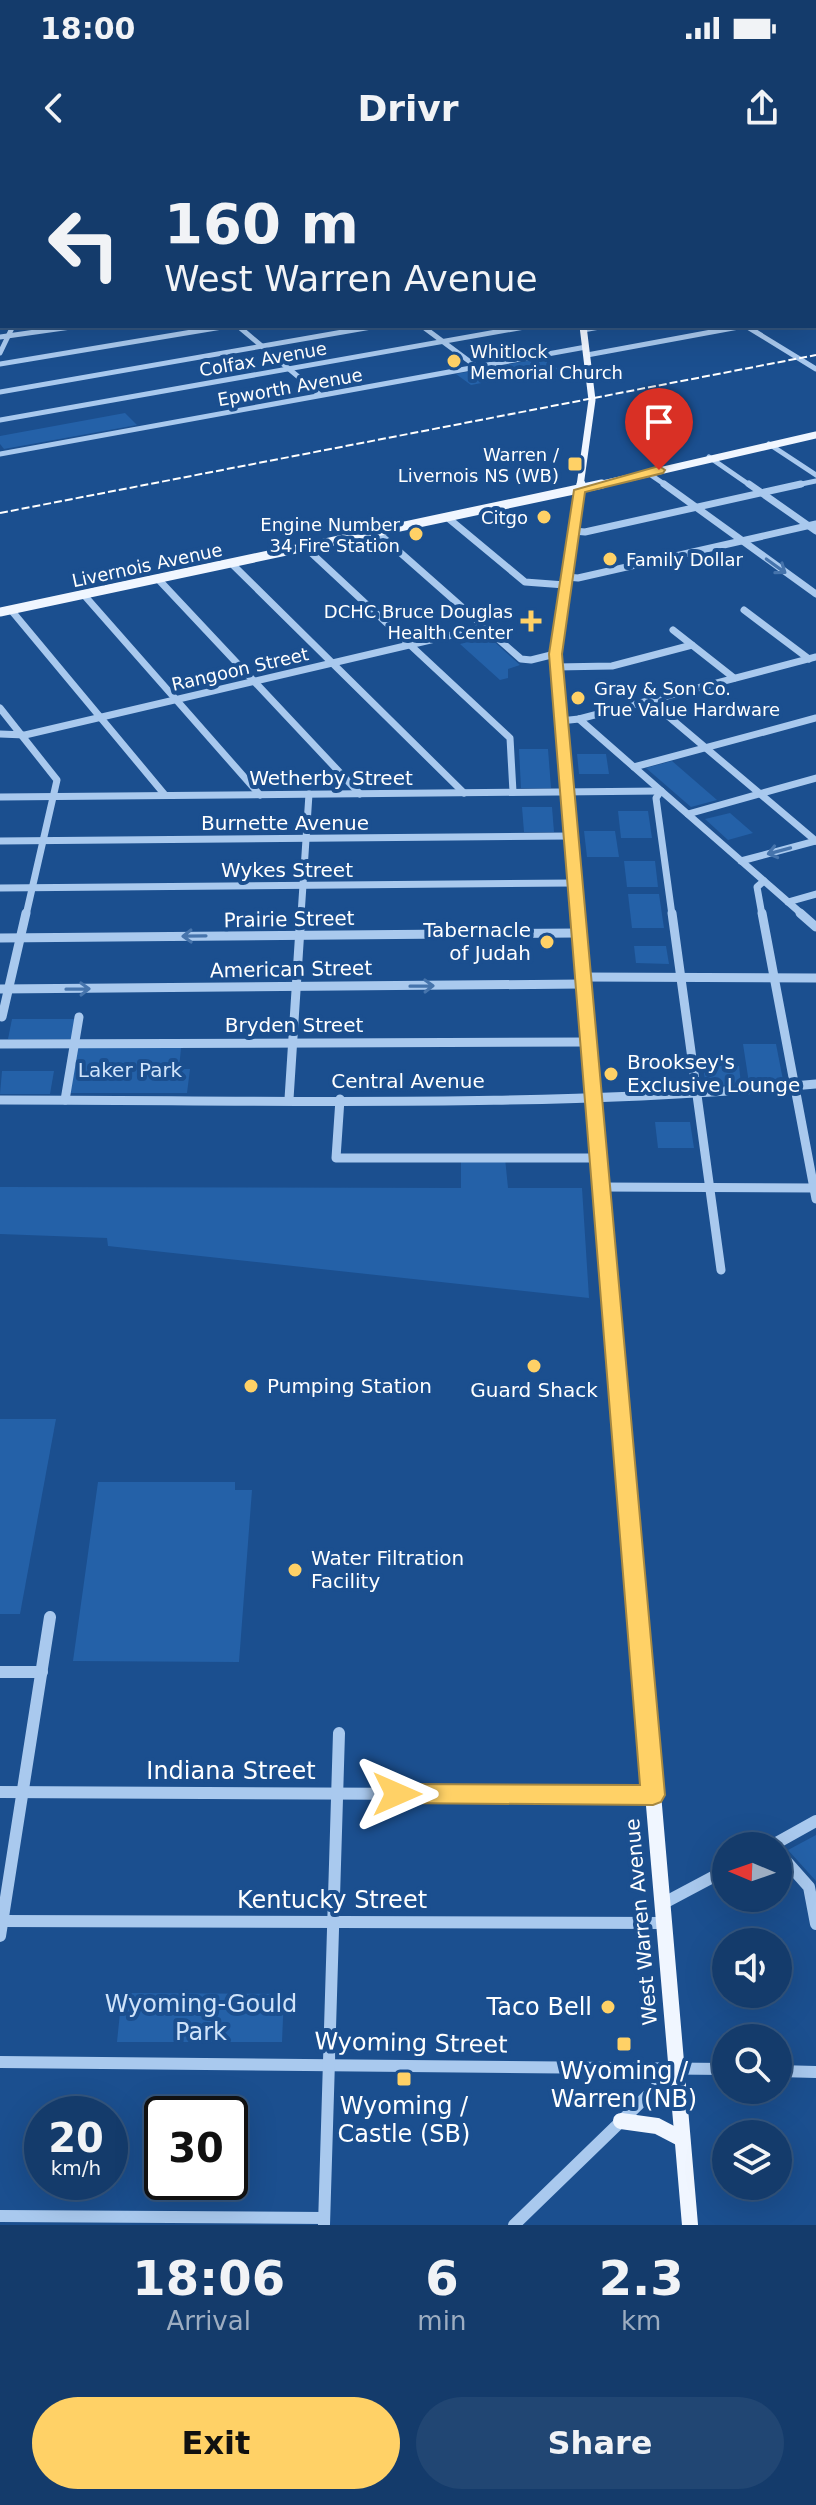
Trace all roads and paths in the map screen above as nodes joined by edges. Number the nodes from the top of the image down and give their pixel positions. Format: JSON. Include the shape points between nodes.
{"nodes":[{"id":1,"x":12,"y":328,"type":"edge"},
{"id":2,"x":66,"y":328,"type":"edge"},
{"id":3,"x":216,"y":328,"type":"edge"},
{"id":4,"x":240,"y":328,"type":"edge"},
{"id":5,"x":366,"y":328,"type":"edge"},
{"id":6,"x":425,"y":328,"type":"edge"},
{"id":7,"x":518,"y":328,"type":"edge"},
{"id":8,"x":583,"y":328,"type":"edge"},
{"id":9,"x":732,"y":328,"type":"edge"},
{"id":10,"x":748,"y":328,"type":"edge"},
{"id":11,"x":0,"y":337,"type":"edge"},
{"id":12,"x":8,"y":338,"type":"junction"},
{"id":13,"x":443,"y":341,"type":"junction"},
{"id":14,"x":262,"y":346,"type":"junction"},
{"id":15,"x":586,"y":351,"type":"junction"},
{"id":16,"x":0,"y":353,"type":"edge"},
{"id":17,"x":0,"y":364,"type":"edge"},
{"id":18,"x":477,"y":367,"type":"junction"},
{"id":19,"x":289,"y":369,"type":"junction"},
{"id":20,"x":816,"y":369,"type":"edge"},
{"id":21,"x":0,"y":392,"type":"edge"},
{"id":22,"x":320,"y":395,"type":"junction"},
{"id":23,"x":0,"y":420,"type":"edge"},
{"id":24,"x":816,"y":435,"type":"edge"},
{"id":25,"x":769,"y":444,"type":"junction"},
{"id":26,"x":0,"y":454,"type":"edge"},
{"id":27,"x":709,"y":457,"type":"junction"},
{"id":28,"x":648,"y":473,"type":"junction"},
{"id":29,"x":816,"y":478,"type":"edge"},
{"id":30,"x":580,"y":490,"type":"junction"},
{"id":31,"x":761,"y":493,"type":"junction"},
{"id":32,"x":695,"y":508,"type":"junction"},
{"id":33,"x":448,"y":518,"type":"junction"},
{"id":34,"x":812,"y":525,"type":"edge"},
{"id":35,"x":574,"y":531,"type":"junction"},
{"id":36,"x":816,"y":531,"type":"edge"},
{"id":37,"x":378,"y":533,"type":"junction"},
{"id":38,"x":742,"y":541,"type":"junction"},
{"id":39,"x":306,"y":548,"type":"junction"},
{"id":40,"x":232,"y":564,"type":"junction"},
{"id":41,"x":158,"y":579,"type":"junction"},
{"id":42,"x":566,"y":581,"type":"junction"},
{"id":43,"x":816,"y":594,"type":"edge"},
{"id":44,"x":84,"y":595,"type":"junction"},
{"id":45,"x":11,"y":610,"type":"junction"},
{"id":46,"x":744,"y":610,"type":"dead end"},
{"id":47,"x":0,"y":612,"type":"edge"},
{"id":48,"x":486,"y":627,"type":"junction"},
{"id":49,"x":673,"y":630,"type":"dead end"},
{"id":50,"x":410,"y":645,"type":"junction"},
{"id":51,"x":692,"y":645,"type":"junction"},
{"id":52,"x":555,"y":654,"type":"junction"},
{"id":53,"x":812,"y":658,"type":"edge"},
{"id":54,"x":333,"y":663,"type":"junction"},
{"id":55,"x":556,"y":667,"type":"junction"},
{"id":56,"x":734,"y":678,"type":"junction"},
{"id":57,"x":254,"y":681,"type":"junction"},
{"id":58,"x":177,"y":700,"type":"junction"},
{"id":59,"x":649,"y":700,"type":"junction"},
{"id":60,"x":0,"y":708,"type":"edge"},
{"id":61,"x":100,"y":718,"type":"junction"},
{"id":62,"x":816,"y":718,"type":"edge"},
{"id":63,"x":579,"y":719,"type":"junction"},
{"id":64,"x":560,"y":721,"type":"junction"},
{"id":65,"x":0,"y":734,"type":"edge"},
{"id":66,"x":22,"y":735,"type":"junction"},
{"id":67,"x":705,"y":748,"type":"junction"},
{"id":68,"x":634,"y":767,"type":"junction"},
{"id":69,"x":816,"y":778,"type":"edge"},
{"id":70,"x":661,"y":791,"type":"junction"},
{"id":71,"x":513,"y":792,"type":"junction"},
{"id":72,"x":566,"y":792,"type":"junction"},
{"id":73,"x":464,"y":793,"type":"junction"},
{"id":74,"x":309,"y":794,"type":"junction"},
{"id":75,"x":360,"y":794,"type":"junction"},
{"id":76,"x":760,"y":794,"type":"junction"},
{"id":77,"x":165,"y":795,"type":"junction"},
{"id":78,"x":260,"y":795,"type":"junction"},
{"id":79,"x":53,"y":796,"type":"junction"},
{"id":80,"x":0,"y":797,"type":"edge"},
{"id":81,"x":688,"y":814,"type":"junction"},
{"id":82,"x":570,"y":836,"type":"junction"},
{"id":83,"x":307,"y":839,"type":"junction"},
{"id":84,"x":0,"y":841,"type":"edge"},
{"id":85,"x":42,"y":841,"type":"junction"},
{"id":86,"x":816,"y":841,"type":"edge"},
{"id":87,"x":741,"y":861,"type":"junction"},
{"id":88,"x":764,"y":881,"type":"junction"},
{"id":89,"x":574,"y":883,"type":"junction"},
{"id":90,"x":303,"y":886,"type":"junction"},
{"id":91,"x":0,"y":888,"type":"edge"},
{"id":92,"x":32,"y":888,"type":"junction"},
{"id":93,"x":816,"y":894,"type":"edge"},
{"id":94,"x":788,"y":902,"type":"junction"},
{"id":95,"x":816,"y":927,"type":"edge"},
{"id":96,"x":578,"y":933,"type":"junction"},
{"id":97,"x":300,"y":935,"type":"junction"},
{"id":98,"x":0,"y":938,"type":"edge"},
{"id":99,"x":20,"y":938,"type":"junction"},
{"id":100,"x":681,"y":978,"type":"junction"},
{"id":101,"x":774,"y":978,"type":"junction"},
{"id":102,"x":816,"y":978,"type":"edge"},
{"id":103,"x":582,"y":981,"type":"junction"},
{"id":104,"x":295,"y":987,"type":"junction"},
{"id":105,"x":4,"y":989,"type":"edge"},
{"id":106,"x":2,"y":1017,"type":"dead end"},
{"id":107,"x":79,"y":1017,"type":"dead end"},
{"id":108,"x":588,"y":1042,"type":"junction"},
{"id":109,"x":75,"y":1043,"type":"junction"},
{"id":110,"x":292,"y":1043,"type":"junction"},
{"id":111,"x":0,"y":1044,"type":"edge"},
{"id":112,"x":816,"y":1084,"type":"edge"},
{"id":113,"x":794,"y":1085,"type":"junction"},
{"id":114,"x":697,"y":1095,"type":"junction"},
{"id":115,"x":592,"y":1098,"type":"junction"},
{"id":116,"x":289,"y":1099,"type":"junction"},
{"id":117,"x":340,"y":1099,"type":"junction"},
{"id":118,"x":0,"y":1100,"type":"edge"},
{"id":119,"x":65,"y":1100,"type":"junction"},
{"id":120,"x":598,"y":1158,"type":"junction"},
{"id":121,"x":600,"y":1187,"type":"junction"},
{"id":122,"x":710,"y":1188,"type":"junction"},
{"id":123,"x":815,"y":1188,"type":"edge"},
{"id":124,"x":816,"y":1199,"type":"edge"},
{"id":125,"x":721,"y":1270,"type":"dead end"},
{"id":126,"x":50,"y":1617,"type":"dead end"},
{"id":127,"x":0,"y":1672,"type":"edge"},
{"id":128,"x":42,"y":1672,"type":"junction"},
{"id":129,"x":339,"y":1733,"type":"dead end"},
{"id":130,"x":0,"y":1792,"type":"edge"},
{"id":131,"x":22,"y":1792,"type":"junction"},
{"id":132,"x":338,"y":1793,"type":"junction"},
{"id":133,"x":653,"y":1795,"type":"junction"},
{"id":134,"x":816,"y":1821,"type":"edge"},
{"id":135,"x":792,"y":1835,"type":"edge"},
{"id":136,"x":792,"y":1868,"type":"edge"},
{"id":137,"x":712,"y":1877,"type":"edge"},
{"id":138,"x":662,"y":1904,"type":"junction"},
{"id":139,"x":1,"y":1921,"type":"edge"},
{"id":140,"x":334,"y":1922,"type":"junction"},
{"id":141,"x":663,"y":1923,"type":"junction"},
{"id":142,"x":816,"y":1924,"type":"edge"},
{"id":143,"x":0,"y":1936,"type":"edge"},
{"id":144,"x":0,"y":2062,"type":"edge"},
{"id":145,"x":329,"y":2064,"type":"junction"},
{"id":146,"x":676,"y":2068,"type":"junction"},
{"id":147,"x":712,"y":2069,"type":"edge"},
{"id":148,"x":792,"y":2071,"type":"edge"},
{"id":149,"x":816,"y":2072,"type":"edge"},
{"id":150,"x":621,"y":2121,"type":"junction"},
{"id":151,"x":682,"y":2139,"type":"junction"},
{"id":152,"x":0,"y":2216,"type":"edge"},
{"id":153,"x":324,"y":2221,"type":"edge"},
{"id":154,"x":514,"y":2225,"type":"edge"},
{"id":155,"x":690,"y":2225,"type":"edge"}],
"edges":[{"from":1,"to":12,"type":"street"},
{"from":2,"to":12,"type":"street"},
{"from":3,"to":17,"type":"street"},
{"from":4,"to":14,"type":"street"},
{"from":5,"to":14,"type":"street"},
{"from":6,"to":13,"type":"street"},
{"from":7,"to":13,"type":"street","name":"Colfax Avenue"},
{"from":8,"to":15,"type":"main road","name":"West Warren Avenue"},
{"from":9,"to":15,"type":"street","name":"Epworth Avenue"},
{"from":10,"to":20,"type":"street"},
{"from":11,"to":12,"type":"street"},
{"from":12,"to":16,"type":"street"},
{"from":13,"to":18,"type":"street"},
{"from":13,"to":19,"type":"street","name":"Colfax Avenue"},
{"from":14,"to":19,"type":"street"},
{"from":14,"to":21,"type":"street"},
{"from":15,"to":18,"type":"street","name":"Epworth Avenue"},
{"from":15,"to":30,"type":"main road","name":"West Warren Avenue","via":[[592,400]]},
{"from":18,"to":22,"type":"street","name":"Epworth Avenue"},
{"from":19,"to":22,"type":"street"},
{"from":19,"to":23,"type":"street","name":"Colfax Avenue"},
{"from":22,"to":26,"type":"street","name":"Epworth Avenue"},
{"from":24,"to":25,"type":"main road","name":"Livernois Avenue"},
{"from":25,"to":27,"type":"main road","name":"Livernois Avenue"},
{"from":25,"to":29,"type":"street"},
{"from":27,"to":28,"type":"main road","name":"Livernois Avenue"},
{"from":27,"to":31,"type":"street"},
{"from":28,"to":30,"type":"main road","name":"Livernois Avenue"},
{"from":28,"to":32,"type":"street"},
{"from":29,"to":31,"type":"street"},
{"from":30,"to":33,"type":"main road","name":"Livernois Avenue"},
{"from":30,"to":35,"type":"main road","name":"West Warren Avenue"},
{"from":31,"to":32,"type":"street"},
{"from":31,"to":34,"type":"street"},
{"from":32,"to":35,"type":"street"},
{"from":32,"to":38,"type":"street"},
{"from":33,"to":37,"type":"main road","name":"Livernois Avenue"},
{"from":33,"to":42,"type":"street","via":[[526,583]]},
{"from":34,"to":36,"type":"street"},
{"from":34,"to":38,"type":"street"},
{"from":35,"to":42,"type":"main road","name":"West Warren Avenue"},
{"from":37,"to":39,"type":"main road","name":"Livernois Avenue"},
{"from":37,"to":48,"type":"street"},
{"from":38,"to":42,"type":"street"},
{"from":38,"to":43,"type":"street","one_way":true},
{"from":39,"to":40,"type":"main road","name":"Livernois Avenue"},
{"from":39,"to":50,"type":"street"},
{"from":40,"to":41,"type":"main road","name":"Livernois Avenue"},
{"from":40,"to":54,"type":"street"},
{"from":41,"to":44,"type":"main road","name":"Livernois Avenue"},
{"from":41,"to":57,"type":"street"},
{"from":42,"to":52,"type":"main road","name":"West Warren Avenue"},
{"from":44,"to":45,"type":"main road","name":"Livernois Avenue"},
{"from":44,"to":58,"type":"street"},
{"from":45,"to":47,"type":"main road","name":"Livernois Avenue"},
{"from":45,"to":61,"type":"street"},
{"from":46,"to":53,"type":"street"},
{"from":48,"to":50,"type":"street","name":"Rangoon Street"},
{"from":48,"to":52,"type":"street","via":[[521,659]]},
{"from":49,"to":51,"type":"street"},
{"from":50,"to":54,"type":"street","name":"Rangoon Street"},
{"from":50,"to":71,"type":"street","via":[[510,738]]},
{"from":51,"to":55,"type":"street","via":[[612,666]]},
{"from":51,"to":56,"type":"street"},
{"from":52,"to":55,"type":"main road","name":"West Warren Avenue"},
{"from":53,"to":56,"type":"street"},
{"from":54,"to":57,"type":"street","name":"Rangoon Street"},
{"from":54,"to":73,"type":"street"},
{"from":55,"to":64,"type":"main road","name":"West Warren Avenue"},
{"from":56,"to":59,"type":"street"},
{"from":57,"to":58,"type":"street","name":"Rangoon Street"},
{"from":57,"to":75,"type":"street"},
{"from":58,"to":61,"type":"street","name":"Rangoon Street"},
{"from":58,"to":78,"type":"street"},
{"from":59,"to":63,"type":"street"},
{"from":59,"to":67,"type":"street"},
{"from":60,"to":66,"type":"street"},
{"from":61,"to":66,"type":"street","name":"Rangoon Street"},
{"from":61,"to":77,"type":"street"},
{"from":62,"to":67,"type":"street"},
{"from":63,"to":64,"type":"street"},
{"from":63,"to":68,"type":"street"},
{"from":64,"to":72,"type":"main road","name":"West Warren Avenue"},
{"from":65,"to":66,"type":"street","name":"Rangoon Street"},
{"from":66,"to":79,"type":"street","via":[[57,780]]},
{"from":67,"to":68,"type":"street"},
{"from":67,"to":76,"type":"street"},
{"from":68,"to":70,"type":"street"},
{"from":69,"to":76,"type":"street"},
{"from":70,"to":72,"type":"street","name":"Wetherby Street"},
{"from":70,"to":81,"type":"street"},
{"from":70,"to":100,"type":"street","via":[[656,798]]},
{"from":71,"to":72,"type":"street","name":"Wetherby Street"},
{"from":71,"to":73,"type":"street","name":"Wetherby Street"},
{"from":72,"to":82,"type":"main road","name":"West Warren Avenue"},
{"from":73,"to":75,"type":"street","name":"Wetherby Street"},
{"from":74,"to":75,"type":"street","name":"Wetherby Street"},
{"from":74,"to":78,"type":"street","name":"Wetherby Street"},
{"from":74,"to":83,"type":"street"},
{"from":76,"to":81,"type":"street"},
{"from":76,"to":86,"type":"street"},
{"from":77,"to":78,"type":"street","name":"Wetherby Street"},
{"from":77,"to":79,"type":"street","name":"Wetherby Street"},
{"from":79,"to":80,"type":"street","name":"Wetherby Street"},
{"from":79,"to":85,"type":"street"},
{"from":81,"to":87,"type":"street"},
{"from":82,"to":83,"type":"street","name":"Burnette Avenue"},
{"from":82,"to":89,"type":"main road","name":"West Warren Avenue"},
{"from":83,"to":85,"type":"street","name":"Burnette Avenue"},
{"from":83,"to":90,"type":"street"},
{"from":84,"to":85,"type":"street","name":"Burnette Avenue"},
{"from":85,"to":92,"type":"street"},
{"from":86,"to":87,"type":"street","one_way":true},
{"from":87,"to":88,"type":"street"},
{"from":88,"to":94,"type":"street"},
{"from":88,"to":101,"type":"street","via":[[757,887]]},
{"from":89,"to":90,"type":"street","name":"Wykes Street"},
{"from":89,"to":96,"type":"main road","name":"West Warren Avenue"},
{"from":90,"to":92,"type":"street","name":"Wykes Street"},
{"from":90,"to":97,"type":"street"},
{"from":91,"to":92,"type":"street","name":"Wykes Street"},
{"from":92,"to":99,"type":"street"},
{"from":93,"to":94,"type":"street"},
{"from":94,"to":95,"type":"street"},
{"from":96,"to":97,"type":"street","name":"Prairie Street"},
{"from":96,"to":103,"type":"main road","name":"West Warren Avenue"},
{"from":97,"to":99,"type":"street","name":"Prairie Street","one_way":true},
{"from":97,"to":104,"type":"street"},
{"from":98,"to":99,"type":"street","name":"Prairie Street"},
{"from":99,"to":105,"type":"street"},
{"from":100,"to":101,"type":"street","name":"American Street"},
{"from":100,"to":103,"type":"street","name":"American Street"},
{"from":100,"to":114,"type":"street"},
{"from":101,"to":102,"type":"street","name":"American Street"},
{"from":101,"to":113,"type":"street"},
{"from":104,"to":103,"type":"street","name":"American Street","one_way":true},
{"from":103,"to":108,"type":"main road","name":"West Warren Avenue"},
{"from":105,"to":104,"type":"street","name":"American Street","one_way":true},
{"from":104,"to":110,"type":"street"},
{"from":105,"to":106,"type":"street"},
{"from":107,"to":109,"type":"street"},
{"from":108,"to":110,"type":"street","name":"Bryden Street"},
{"from":108,"to":115,"type":"main road","name":"West Warren Avenue"},
{"from":109,"to":110,"type":"street","name":"Bryden Street"},
{"from":109,"to":111,"type":"street","name":"Bryden Street"},
{"from":109,"to":119,"type":"street"},
{"from":110,"to":116,"type":"street"},
{"from":112,"to":113,"type":"street","name":"Central Avenue"},
{"from":113,"to":114,"type":"street","name":"Central Avenue"},
{"from":113,"to":123,"type":"street"},
{"from":114,"to":115,"type":"street","name":"Central Avenue"},
{"from":114,"to":122,"type":"street"},
{"from":115,"to":117,"type":"street","name":"Central Avenue"},
{"from":115,"to":120,"type":"main road","name":"West Warren Avenue"},
{"from":116,"to":117,"type":"street","name":"Central Avenue"},
{"from":116,"to":119,"type":"street","name":"Central Avenue"},
{"from":117,"to":120,"type":"street","via":[[336,1158]]},
{"from":118,"to":119,"type":"street","name":"Central Avenue"},
{"from":120,"to":121,"type":"main road","name":"West Warren Avenue"},
{"from":121,"to":122,"type":"street"},
{"from":121,"to":133,"type":"main road","name":"West Warren Avenue"},
{"from":122,"to":123,"type":"street"},
{"from":122,"to":125,"type":"street"},
{"from":123,"to":124,"type":"street"},
{"from":126,"to":128,"type":"street"},
{"from":127,"to":128,"type":"street"},
{"from":128,"to":131,"type":"street"},
{"from":129,"to":132,"type":"street"},
{"from":130,"to":131,"type":"street","name":"Indiana Street"},
{"from":131,"to":132,"type":"street","name":"Indiana Street"},
{"from":131,"to":139,"type":"street"},
{"from":132,"to":133,"type":"street","name":"Indiana Street"},
{"from":132,"to":140,"type":"street"},
{"from":133,"to":138,"type":"main road","name":"West Warren Avenue"},
{"from":134,"to":135,"type":"street"},
{"from":136,"to":142,"type":"street","via":[[809,1887]]},
{"from":137,"to":138,"type":"street"},
{"from":138,"to":141,"type":"main road","name":"West Warren Avenue"},
{"from":139,"to":140,"type":"street","name":"Kentucky Street"},
{"from":139,"to":143,"type":"street"},
{"from":140,"to":141,"type":"street","name":"Kentucky Street"},
{"from":140,"to":145,"type":"street"},
{"from":141,"to":146,"type":"main road","name":"West Warren Avenue"},
{"from":144,"to":145,"type":"street","name":"Wyoming Street"},
{"from":145,"to":146,"type":"street","name":"Wyoming Street"},
{"from":145,"to":153,"type":"street"},
{"from":146,"to":147,"type":"street","name":"Wyoming Street"},
{"from":146,"to":150,"type":"street"},
{"from":146,"to":151,"type":"main road","name":"West Warren Avenue"},
{"from":148,"to":149,"type":"street"},
{"from":150,"to":151,"type":"main road","via":[[657,2126]]},
{"from":150,"to":154,"type":"street"},
{"from":151,"to":155,"type":"main road","name":"West Warren Avenue"},
{"from":152,"to":153,"type":"street"}]}
